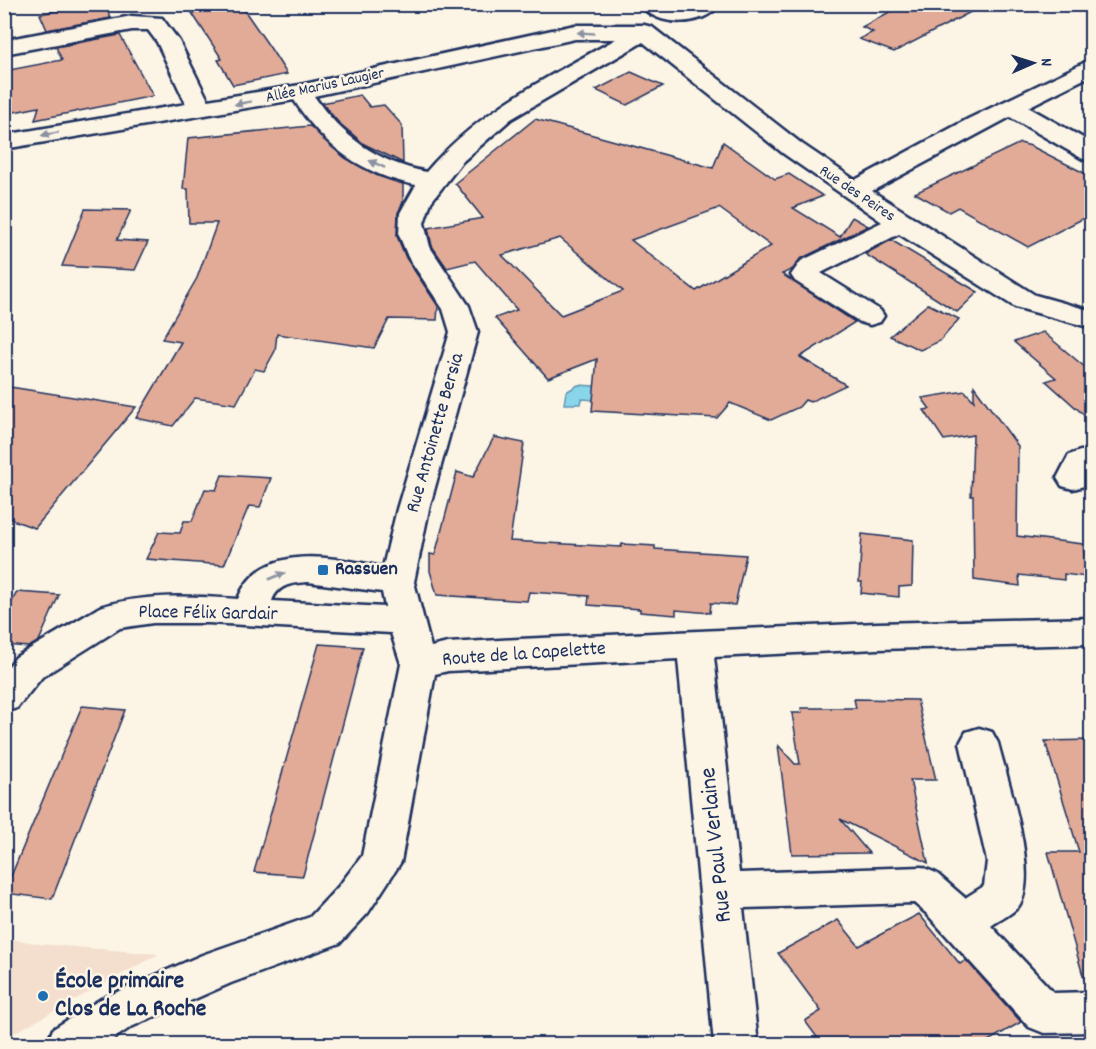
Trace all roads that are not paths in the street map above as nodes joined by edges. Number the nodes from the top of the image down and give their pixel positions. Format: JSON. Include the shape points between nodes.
{"nodes":[{"id":1,"x":710,"y":4,"type":"edge"},
{"id":2,"x":652,"y":6,"type":"edge"},
{"id":3,"x":677,"y":14,"type":"junction"},
{"id":4,"x":644,"y":32,"type":"junction"},
{"id":5,"x":4,"y":47,"type":"edge"},
{"id":6,"x":1092,"y":66,"type":"edge"},
{"id":7,"x":300,"y":92,"type":"junction"},
{"id":8,"x":1010,"y":107,"type":"junction"},
{"id":9,"x":201,"y":110,"type":"junction"},
{"id":10,"x":4,"y":142,"type":"edge"},
{"id":11,"x":1092,"y":154,"type":"edge"},
{"id":12,"x":432,"y":182,"type":"junction"},
{"id":13,"x":854,"y":191,"type":"junction"},
{"id":14,"x":900,"y":223,"type":"junction"},
{"id":15,"x":870,"y":316,"type":"dead end"},
{"id":16,"x":1092,"y":320,"type":"edge"},
{"id":17,"x":397,"y":582,"type":"junction"},
{"id":18,"x":251,"y":613,"type":"junction"},
{"id":19,"x":405,"y":621,"type":"junction"},
{"id":20,"x":1092,"y":631,"type":"edge"},
{"id":21,"x":695,"y":645,"type":"junction"},
{"id":22,"x":419,"y":664,"type":"junction"},
{"id":23,"x":4,"y":698,"type":"edge"},
{"id":24,"x":979,"y":743,"type":"dead end"},
{"id":25,"x":722,"y":891,"type":"junction"},
{"id":26,"x":962,"y":923,"type":"junction"},
{"id":27,"x":1092,"y":1012,"type":"edge"},
{"id":28,"x":69,"y":1044,"type":"edge"},
{"id":29,"x":736,"y":1044,"type":"edge"}],
"edges":[{"from":1,"to":3,"type":"street","via":[[703,11]]},
{"from":2,"to":3,"type":"street"},
{"from":2,"to":4,"type":"street","via":[[650,24]]},
{"from":3,"to":4,"type":"street","name":"Rue Antoinette Bersia"},
{"from":4,"to":7,"type":"street","name":"Allée Marius Laugier","one_way":true,"via":[[575,32]]},
{"from":4,"to":12,"type":"street","name":"Rue Antoinette Bersia","via":[[564,73],[510,107],[446,162]]},
{"from":4,"to":13,"type":"street","name":"Rue des Peires","via":[[802,156]]},
{"from":5,"to":9,"type":"street","via":[[132,23],[154,23],[168,41]]},
{"from":6,"to":8,"type":"street"},
{"from":7,"to":9,"type":"street","name":"Allée Marius Laugier","one_way":true},
{"from":12,"to":7,"type":"street","one_way":true,"via":[[399,174],[348,150],[323,125]]},
{"from":8,"to":11,"type":"street"},
{"from":8,"to":13,"type":"street"},
{"from":9,"to":10,"type":"street","name":"Allée Marius Laugier","one_way":true},
{"from":12,"to":17,"type":"street","name":"Rue Antoinette Bersia","via":[[417,201],[410,222],[415,247],[456,307],[464,332]]},
{"from":13,"to":14,"type":"street","name":"Rue des Peires"},
{"from":14,"to":15,"type":"street","via":[[811,267],[805,275]]},
{"from":14,"to":16,"type":"street","name":"Rue des Peires","via":[[1025,301]]},
{"from":18,"to":17,"type":"street","one_way":true,"via":[[261,585],[273,575],[289,571],[323,570]]},
{"from":17,"to":19,"type":"street","name":"Rue Antoinette Bersia"},
{"from":18,"to":19,"type":"street","name":"Place Félix Gardair"},
{"from":18,"to":23,"type":"street","name":"Place Félix Gardair","via":[[153,610],[112,616],[29,667]]},
{"from":19,"to":22,"type":"street","name":"Rue Antoinette Bersia"},
{"from":20,"to":21,"type":"street","name":"Route de la Capelette"},
{"from":21,"to":22,"type":"street","name":"Route de la Capelette","via":[[448,657]]},
{"from":21,"to":25,"type":"street","name":"Rue Paul Verlaine"},
{"from":22,"to":28,"type":"street","name":"Route de la Capelette","via":[[381,862],[353,900],[325,930],[217,969],[116,1013]]},
{"from":24,"to":26,"type":"street","via":[[1007,861],[1003,895]]},
{"from":25,"to":26,"type":"street","via":[[922,885]]},
{"from":25,"to":29,"type":"street","name":"Rue Paul Verlaine"},
{"from":26,"to":27,"type":"street","via":[[1044,1013]]}]}
